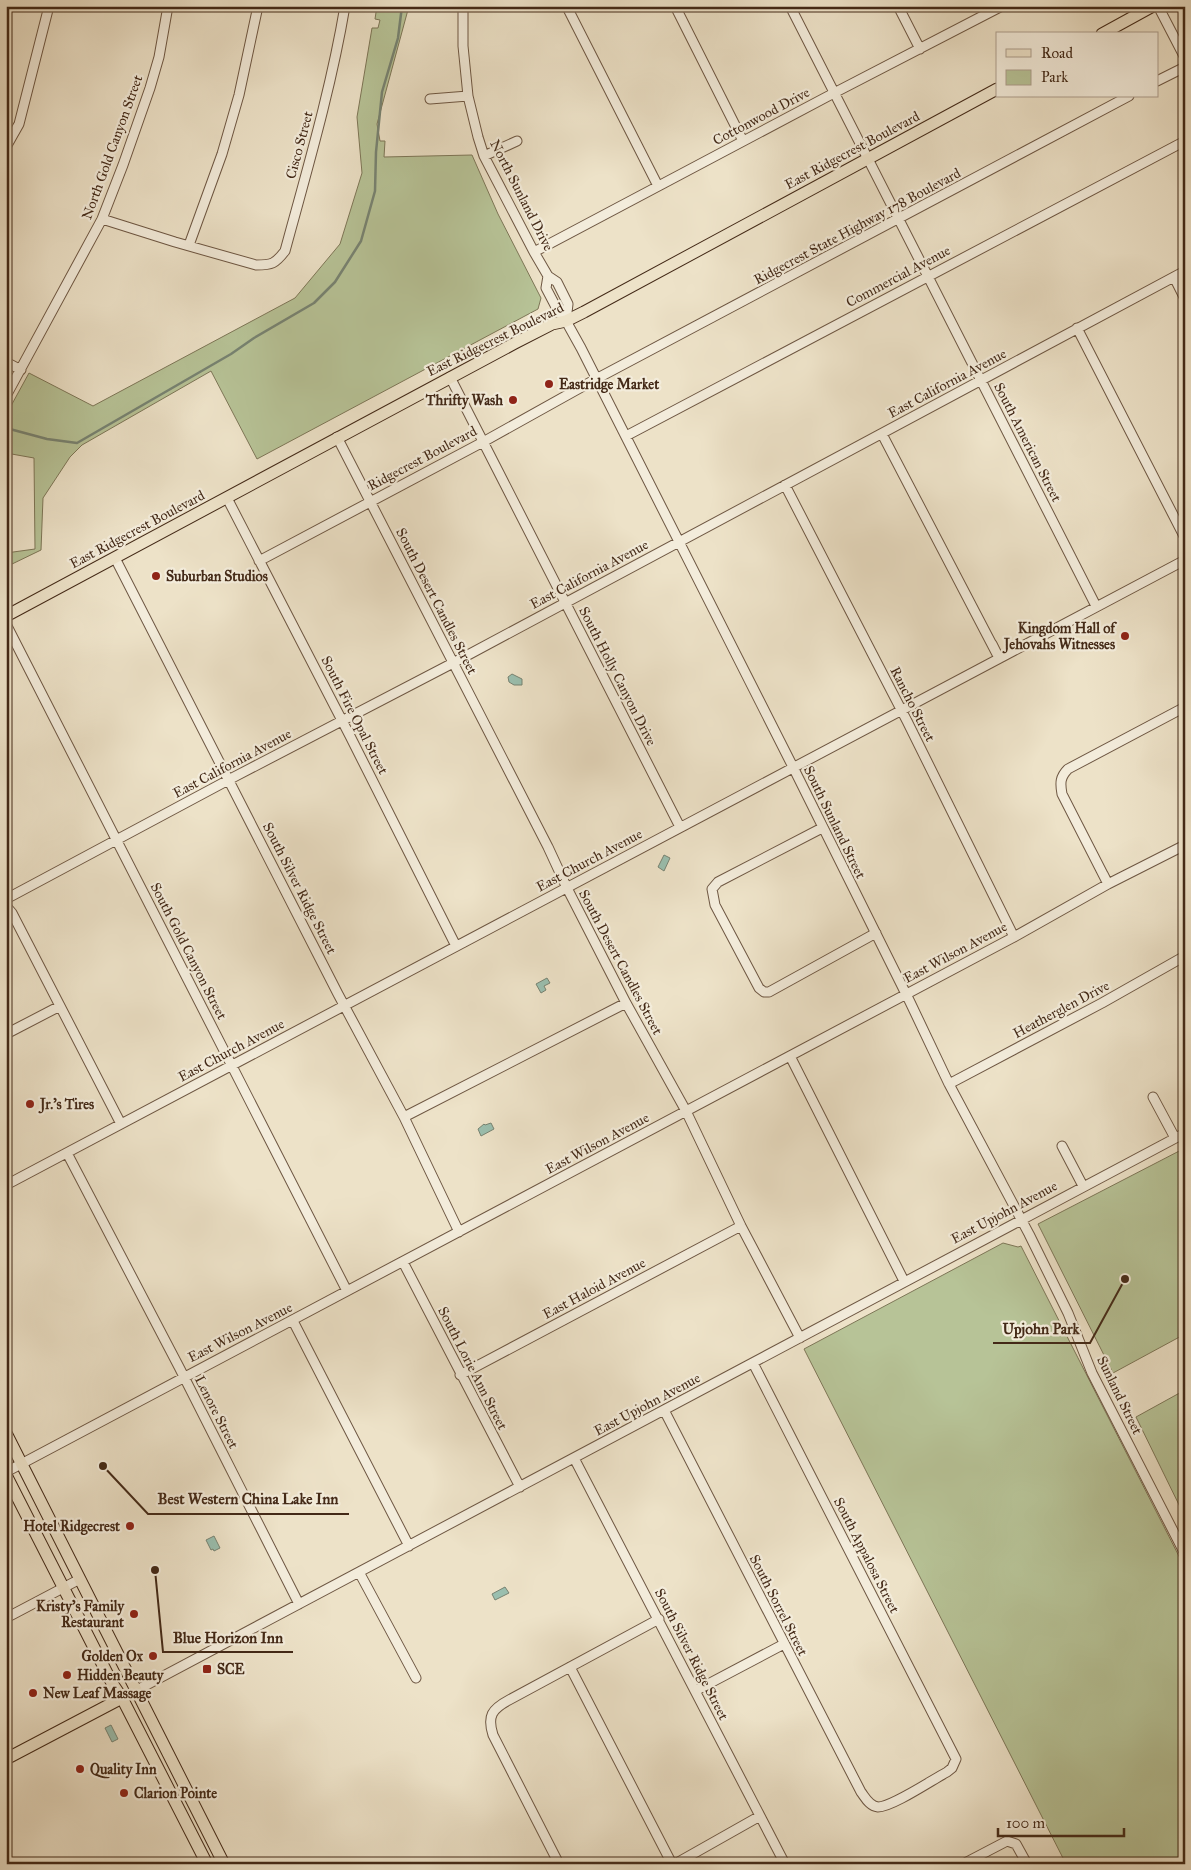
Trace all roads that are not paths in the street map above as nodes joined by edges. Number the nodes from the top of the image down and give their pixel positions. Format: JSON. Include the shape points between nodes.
{"nodes":[{"id":1,"x":49,"y":6,"type":"edge"},
{"id":2,"x":168,"y":6,"type":"edge"},
{"id":3,"x":258,"y":6,"type":"edge"},
{"id":4,"x":345,"y":6,"type":"edge"},
{"id":5,"x":463,"y":6,"type":"edge"},
{"id":6,"x":675,"y":6,"type":"edge"},
{"id":7,"x":790,"y":6,"type":"edge"},
{"id":8,"x":898,"y":6,"type":"edge"},
{"id":9,"x":1002,"y":6,"type":"edge"},
{"id":10,"x":1153,"y":6,"type":"edge"},
{"id":11,"x":1158,"y":6,"type":"edge"},
{"id":12,"x":568,"y":9,"type":"dead end"},
{"id":13,"x":1106,"y":32,"type":"edge"},
{"id":14,"x":920,"y":49,"type":"junction"},
{"id":15,"x":1185,"y":58,"type":"edge"},
{"id":16,"x":1185,"y":66,"type":"edge"},
{"id":17,"x":1158,"y":80,"type":"edge"},
{"id":18,"x":996,"y":90,"type":"edge"},
{"id":19,"x":834,"y":93,"type":"junction"},
{"id":20,"x":468,"y":96,"type":"junction"},
{"id":21,"x":1125,"y":98,"type":"edge"},
{"id":22,"x":430,"y":99,"type":"dead end"},
{"id":23,"x":517,"y":140,"type":"dead end"},
{"id":24,"x":743,"y":141,"type":"junction"},
{"id":25,"x":1185,"y":141,"type":"edge"},
{"id":26,"x":6,"y":147,"type":"edge"},
{"id":27,"x":484,"y":156,"type":"junction"},
{"id":28,"x":868,"y":158,"type":"junction"},
{"id":29,"x":658,"y":186,"type":"junction"},
{"id":30,"x":102,"y":219,"type":"junction"},
{"id":31,"x":899,"y":219,"type":"junction"},
{"id":32,"x":189,"y":245,"type":"junction"},
{"id":33,"x":534,"y":252,"type":"junction"},
{"id":34,"x":1185,"y":271,"type":"edge"},
{"id":35,"x":927,"y":276,"type":"junction"},
{"id":36,"x":1174,"y":277,"type":"junction"},
{"id":37,"x":1185,"y":299,"type":"edge"},
{"id":38,"x":566,"y":321,"type":"junction"},
{"id":39,"x":1077,"y":328,"type":"junction"},
{"id":40,"x":6,"y":362,"type":"edge"},
{"id":41,"x":21,"y":370,"type":"junction"},
{"id":42,"x":450,"y":377,"type":"junction"},
{"id":43,"x":596,"y":378,"type":"junction"},
{"id":44,"x":982,"y":380,"type":"junction"},
{"id":45,"x":6,"y":396,"type":"edge"},
{"id":46,"x":882,"y":434,"type":"junction"},
{"id":47,"x":626,"y":436,"type":"junction"},
{"id":48,"x":337,"y":437,"type":"junction"},
{"id":49,"x":483,"y":442,"type":"junction"},
{"id":50,"x":785,"y":485,"type":"junction"},
{"id":51,"x":227,"y":498,"type":"junction"},
{"id":52,"x":370,"y":501,"type":"junction"},
{"id":53,"x":1185,"y":538,"type":"edge"},
{"id":54,"x":679,"y":542,"type":"junction"},
{"id":55,"x":115,"y":558,"type":"junction"},
{"id":56,"x":1185,"y":560,"type":"edge"},
{"id":57,"x":259,"y":561,"type":"junction"},
{"id":58,"x":564,"y":603,"type":"junction"},
{"id":59,"x":1096,"y":606,"type":"junction"},
{"id":60,"x":6,"y":616,"type":"edge"},
{"id":61,"x":6,"y":624,"type":"edge"},
{"id":62,"x":999,"y":658,"type":"junction"},
{"id":63,"x":453,"y":663,"type":"junction"},
{"id":64,"x":1185,"y":707,"type":"edge"},
{"id":65,"x":902,"y":711,"type":"junction"},
{"id":66,"x":342,"y":721,"type":"junction"},
{"id":67,"x":793,"y":767,"type":"junction"},
{"id":68,"x":228,"y":780,"type":"junction"},
{"id":69,"x":680,"y":827,"type":"junction"},
{"id":70,"x":822,"y":828,"type":"junction"},
{"id":71,"x":117,"y":840,"type":"junction"},
{"id":72,"x":1185,"y":845,"type":"edge"},
{"id":73,"x":1108,"y":884,"type":"junction"},
{"id":74,"x":567,"y":888,"type":"junction"},
{"id":75,"x":6,"y":900,"type":"edge"},
{"id":76,"x":6,"y":906,"type":"edge"},
{"id":77,"x":876,"y":933,"type":"junction"},
{"id":78,"x":1014,"y":937,"type":"junction"},
{"id":79,"x":456,"y":946,"type":"junction"},
{"id":80,"x":1185,"y":956,"type":"edge"},
{"id":81,"x":906,"y":994,"type":"junction"},
{"id":82,"x":626,"y":1003,"type":"junction"},
{"id":83,"x":60,"y":1006,"type":"junction"},
{"id":84,"x":344,"y":1006,"type":"junction"},
{"id":85,"x":6,"y":1034,"type":"edge"},
{"id":86,"x":790,"y":1056,"type":"junction"},
{"id":87,"x":232,"y":1065,"type":"junction"},
{"id":88,"x":949,"y":1084,"type":"junction"},
{"id":89,"x":1153,"y":1097,"type":"dead end"},
{"id":90,"x":686,"y":1111,"type":"junction"},
{"id":91,"x":404,"y":1117,"type":"junction"},
{"id":92,"x":121,"y":1124,"type":"junction"},
{"id":93,"x":1185,"y":1133,"type":"edge"},
{"id":94,"x":1175,"y":1138,"type":"junction"},
{"id":95,"x":1062,"y":1146,"type":"dead end"},
{"id":96,"x":67,"y":1153,"type":"junction"},
{"id":97,"x":6,"y":1185,"type":"edge"},
{"id":98,"x":1083,"y":1186,"type":"junction"},
{"id":99,"x":1021,"y":1219,"type":"junction"},
{"id":100,"x":741,"y":1226,"type":"junction"},
{"id":101,"x":459,"y":1232,"type":"junction"},
{"id":102,"x":403,"y":1262,"type":"junction"},
{"id":103,"x":904,"y":1280,"type":"junction"},
{"id":104,"x":347,"y":1291,"type":"junction"},
{"id":105,"x":293,"y":1321,"type":"junction"},
{"id":106,"x":800,"y":1338,"type":"junction"},
{"id":107,"x":753,"y":1363,"type":"junction"},
{"id":108,"x":460,"y":1374,"type":"junction"},
{"id":109,"x":184,"y":1377,"type":"junction"},
{"id":110,"x":664,"y":1410,"type":"junction"},
{"id":111,"x":6,"y":1433,"type":"edge"},
{"id":112,"x":574,"y":1458,"type":"junction"},
{"id":113,"x":22,"y":1464,"type":"junction"},
{"id":114,"x":6,"y":1473,"type":"edge"},
{"id":115,"x":520,"y":1486,"type":"junction"},
{"id":116,"x":409,"y":1546,"type":"junction"},
{"id":117,"x":1185,"y":1554,"type":"edge"},
{"id":118,"x":360,"y":1572,"type":"junction"},
{"id":119,"x":80,"y":1578,"type":"junction"},
{"id":120,"x":64,"y":1588,"type":"junction"},
{"id":121,"x":299,"y":1604,"type":"junction"},
{"id":122,"x":6,"y":1618,"type":"edge"},
{"id":123,"x":659,"y":1619,"type":"junction"},
{"id":124,"x":784,"y":1644,"type":"junction"},
{"id":125,"x":570,"y":1667,"type":"junction"},
{"id":126,"x":416,"y":1678,"type":"dead end"},
{"id":127,"x":137,"y":1690,"type":"junction"},
{"id":128,"x":695,"y":1692,"type":"junction"},
{"id":129,"x":122,"y":1698,"type":"junction"},
{"id":130,"x":6,"y":1760,"type":"edge"},
{"id":131,"x":877,"y":1807,"type":"joint"},
{"id":132,"x":760,"y":1816,"type":"junction"},
{"id":133,"x":223,"y":1863,"type":"edge"},
{"id":134,"x":207,"y":1864,"type":"edge"},
{"id":135,"x":559,"y":1864,"type":"edge"},
{"id":136,"x":673,"y":1864,"type":"edge"},
{"id":137,"x":784,"y":1864,"type":"edge"},
{"id":138,"x":963,"y":1864,"type":"edge"},
{"id":139,"x":1027,"y":1864,"type":"edge"}],
"edges":[{"from":1,"to":26,"type":"street","via":[[19,124]]},
{"from":2,"to":30,"type":"street","name":"North Gold Canyon Street","via":[[150,88]]},
{"from":3,"to":32,"type":"street","via":[[222,154]]},
{"from":4,"to":32,"type":"street","name":"Cisco Street","via":[[319,128],[285,251],[270,265],[251,264]]},
{"from":5,"to":20,"type":"street","name":"North Sunland Drive","via":[[462,46]]},
{"from":6,"to":24,"type":"street"},
{"from":7,"to":19,"type":"street","name":"South American Street"},
{"from":8,"to":14,"type":"street"},
{"from":9,"to":14,"type":"street","name":"Cottonwood Drive"},
{"from":10,"to":13,"type":"main road"},
{"from":11,"to":15,"type":"street"},
{"from":12,"to":29,"type":"street"},
{"from":14,"to":19,"type":"street","name":"Cottonwood Drive"},
{"from":16,"to":17,"type":"street"},
{"from":18,"to":28,"type":"main road","name":"East Ridgecrest Boulevard"},
{"from":19,"to":24,"type":"street","name":"Cottonwood Drive"},
{"from":19,"to":28,"type":"street","name":"South American Street"},
{"from":20,"to":22,"type":"street"},
{"from":20,"to":27,"type":"street","name":"North Sunland Drive"},
{"from":21,"to":31,"type":"street","name":"Ridgecrest State Highway 178 Boulevard"},
{"from":23,"to":27,"type":"street"},
{"from":24,"to":29,"type":"street","name":"Cottonwood Drive"},
{"from":25,"to":35,"type":"street","name":"Commercial Avenue"},
{"from":27,"to":33,"type":"street","name":"North Sunland Drive"},
{"from":28,"to":31,"type":"street","name":"South American Street"},
{"from":28,"to":38,"type":"main road","name":"East Ridgecrest Boulevard"},
{"from":29,"to":33,"type":"street","name":"Cottonwood Drive"},
{"from":30,"to":32,"type":"street"},
{"from":30,"to":41,"type":"street","name":"North Gold Canyon Street"},
{"from":31,"to":35,"type":"street","name":"South American Street"},
{"from":31,"to":43,"type":"street","name":"Ridgecrest State Highway 178 Boulevard"},
{"from":33,"to":38,"type":"street","name":"North Sunland Drive","via":[[548,276],[557,282],[568,304]]},
{"from":34,"to":36,"type":"street","name":"East California Avenue"},
{"from":35,"to":44,"type":"street","name":"South American Street"},
{"from":35,"to":47,"type":"street","name":"Commercial Avenue"},
{"from":36,"to":37,"type":"street"},
{"from":36,"to":39,"type":"street","name":"East California Avenue"},
{"from":38,"to":42,"type":"main road","name":"East Ridgecrest Boulevard","via":[[552,324]]},
{"from":38,"to":43,"type":"street"},
{"from":39,"to":44,"type":"street","name":"East California Avenue"},
{"from":39,"to":53,"type":"street"},
{"from":40,"to":41,"type":"street"},
{"from":41,"to":45,"type":"street","name":"North Gold Canyon Street"},
{"from":42,"to":48,"type":"main road","name":"East Ridgecrest Boulevard"},
{"from":42,"to":49,"type":"street","name":"South Holly Canyon Drive"},
{"from":43,"to":47,"type":"street"},
{"from":43,"to":49,"type":"street","name":"Ridgecrest Boulevard"},
{"from":44,"to":46,"type":"street","name":"East California Avenue"},
{"from":44,"to":59,"type":"street","name":"South American Street"},
{"from":46,"to":50,"type":"street","name":"East California Avenue"},
{"from":46,"to":62,"type":"street"},
{"from":47,"to":54,"type":"street","name":"South Sunland Street"},
{"from":48,"to":51,"type":"main road","name":"East Ridgecrest Boulevard"},
{"from":48,"to":52,"type":"street","name":"South Desert Candles Street"},
{"from":49,"to":52,"type":"street","name":"Ridgecrest Boulevard"},
{"from":49,"to":58,"type":"street","name":"South Holly Canyon Drive"},
{"from":50,"to":54,"type":"street","name":"East California Avenue"},
{"from":50,"to":65,"type":"street","name":"Rancho Street"},
{"from":51,"to":55,"type":"main road","name":"East Ridgecrest Boulevard"},
{"from":51,"to":57,"type":"street","name":"South Fire Opal Street"},
{"from":52,"to":57,"type":"street","name":"Ridgecrest Boulevard"},
{"from":52,"to":63,"type":"street","name":"South Desert Candles Street"},
{"from":54,"to":58,"type":"street","name":"East California Avenue"},
{"from":54,"to":67,"type":"street","name":"South Sunland Street"},
{"from":55,"to":60,"type":"main road","name":"East Ridgecrest Boulevard"},
{"from":55,"to":68,"type":"street","name":"South Silver Ridge Street"},
{"from":56,"to":59,"type":"street","name":"East Church Avenue"},
{"from":57,"to":66,"type":"street","name":"South Fire Opal Street"},
{"from":58,"to":63,"type":"street","name":"East California Avenue"},
{"from":58,"to":69,"type":"street","name":"South Holly Canyon Drive"},
{"from":59,"to":62,"type":"street","name":"East Church Avenue"},
{"from":61,"to":71,"type":"street","name":"South Gold Canyon Street"},
{"from":62,"to":65,"type":"street","name":"East Church Avenue"},
{"from":63,"to":66,"type":"street","name":"East California Avenue"},
{"from":63,"to":74,"type":"street","name":"South Desert Candles Street"},
{"from":64,"to":73,"type":"street","via":[[1062,775],[1062,794]]},
{"from":65,"to":67,"type":"street","name":"East Church Avenue"},
{"from":65,"to":78,"type":"street","name":"Rancho Street"},
{"from":66,"to":68,"type":"street","name":"East California Avenue"},
{"from":66,"to":79,"type":"street","name":"South Fire Opal Street"},
{"from":67,"to":69,"type":"street","name":"East Church Avenue"},
{"from":67,"to":70,"type":"street","name":"South Sunland Street"},
{"from":68,"to":71,"type":"street","name":"East California Avenue"},
{"from":68,"to":84,"type":"street","name":"South Silver Ridge Street"},
{"from":69,"to":74,"type":"street","name":"East Church Avenue"},
{"from":70,"to":77,"type":"street","name":"South Sunland Street"},
{"from":70,"to":77,"type":"street","via":[[718,882],[712,889],[715,905],[759,988],[769,992]]},
{"from":71,"to":75,"type":"street","name":"East California Avenue"},
{"from":71,"to":87,"type":"street","name":"South Gold Canyon Street"},
{"from":72,"to":73,"type":"street","name":"East Wilson Avenue"},
{"from":73,"to":78,"type":"street","name":"East Wilson Avenue"},
{"from":74,"to":79,"type":"street","name":"East Church Avenue"},
{"from":74,"to":82,"type":"street","name":"South Desert Candles Street"},
{"from":76,"to":83,"type":"street"},
{"from":77,"to":81,"type":"street","name":"South Sunland Street"},
{"from":78,"to":81,"type":"street","name":"East Wilson Avenue"},
{"from":79,"to":84,"type":"street","name":"East Church Avenue"},
{"from":80,"to":88,"type":"street","name":"Heatherglen Drive"},
{"from":81,"to":86,"type":"street","name":"East Wilson Avenue"},
{"from":81,"to":88,"type":"street","name":"South Sunland Street"},
{"from":82,"to":90,"type":"street","name":"South Desert Candles Street"},
{"from":82,"to":91,"type":"street"},
{"from":83,"to":85,"type":"street"},
{"from":83,"to":92,"type":"street"},
{"from":84,"to":87,"type":"street","name":"East Church Avenue"},
{"from":84,"to":91,"type":"street","name":"South Silver Ridge Street"},
{"from":86,"to":90,"type":"street","name":"East Wilson Avenue"},
{"from":86,"to":103,"type":"street"},
{"from":87,"to":92,"type":"street","name":"East Church Avenue"},
{"from":87,"to":104,"type":"street","name":"South Gold Canyon Street"},
{"from":88,"to":99,"type":"street","name":"South Sunland Street"},
{"from":89,"to":94,"type":"street"},
{"from":90,"to":100,"type":"street","name":"South Desert Candles Street"},
{"from":90,"to":101,"type":"street","name":"East Wilson Avenue"},
{"from":91,"to":101,"type":"street","name":"South Silver Ridge Street"},
{"from":92,"to":96,"type":"street","name":"East Church Avenue"},
{"from":93,"to":94,"type":"street","name":"East Upjohn Avenue"},
{"from":94,"to":98,"type":"street","name":"East Upjohn Avenue"},
{"from":95,"to":98,"type":"street"},
{"from":96,"to":97,"type":"street","name":"East Church Avenue"},
{"from":96,"to":109,"type":"street","name":"Lenore Street"},
{"from":98,"to":99,"type":"street","name":"East Upjohn Avenue"},
{"from":99,"to":103,"type":"street","name":"East Upjohn Avenue"},
{"from":99,"to":117,"type":"street","name":"Sunland Street","via":[[1068,1313],[1092,1373]]},
{"from":100,"to":106,"type":"street","name":"South Desert Candles Street"},
{"from":100,"to":108,"type":"street","name":"East Haloid Avenue"},
{"from":101,"to":102,"type":"street","name":"East Wilson Avenue"},
{"from":102,"to":104,"type":"street","name":"East Wilson Avenue"},
{"from":102,"to":108,"type":"street","name":"South Lorie Ann Street"},
{"from":103,"to":106,"type":"street","name":"East Upjohn Avenue"},
{"from":104,"to":105,"type":"street","name":"East Wilson Avenue"},
{"from":105,"to":109,"type":"street","name":"East Wilson Avenue"},
{"from":105,"to":116,"type":"street"},
{"from":106,"to":107,"type":"street","name":"East Upjohn Avenue"},
{"from":107,"to":110,"type":"street","name":"East Upjohn Avenue"},
{"from":107,"to":131,"type":"street","name":"South Appalosa Street","via":[[956,1759],[947,1772],[889,1804]]},
{"from":108,"to":115,"type":"street","name":"South Lorie Ann Street"},
{"from":109,"to":113,"type":"street","name":"East Wilson Avenue"},
{"from":109,"to":121,"type":"street","name":"Lenore Street"},
{"from":110,"to":112,"type":"street","name":"East Upjohn Avenue"},
{"from":110,"to":124,"type":"street","name":"South Sorrel Street"},
{"from":111,"to":113,"type":"main road"},
{"from":112,"to":115,"type":"street","name":"East Upjohn Avenue"},
{"from":112,"to":123,"type":"street","name":"South Silver Ridge Street"},
{"from":113,"to":114,"type":"street","name":"East Wilson Avenue"},
{"from":113,"to":119,"type":"main road"},
{"from":114,"to":120,"type":"main road"},
{"from":115,"to":116,"type":"street","name":"East Upjohn Avenue"},
{"from":116,"to":118,"type":"street","name":"East Upjohn Avenue"},
{"from":118,"to":121,"type":"street","name":"East Upjohn Avenue"},
{"from":118,"to":126,"type":"street"},
{"from":119,"to":120,"type":"street"},
{"from":119,"to":127,"type":"main road"},
{"from":120,"to":122,"type":"street"},
{"from":120,"to":129,"type":"main road"},
{"from":121,"to":127,"type":"street","name":"East Upjohn Avenue"},
{"from":123,"to":125,"type":"street"},
{"from":123,"to":128,"type":"street","name":"South Silver Ridge Street"},
{"from":124,"to":128,"type":"street"},
{"from":124,"to":131,"type":"street","name":"South Sorrel Street","via":[[861,1792],[871,1805]]},
{"from":125,"to":135,"type":"street","via":[[500,1705],[492,1713],[491,1728]]},
{"from":125,"to":136,"type":"street"},
{"from":127,"to":129,"type":"street","name":"East Upjohn Avenue"},
{"from":127,"to":133,"type":"main road"},
{"from":128,"to":132,"type":"street","name":"South Silver Ridge Street"},
{"from":129,"to":130,"type":"main road"},
{"from":129,"to":134,"type":"main road"},
{"from":132,"to":136,"type":"street"},
{"from":132,"to":137,"type":"street","name":"South Silver Ridge Street"},
{"from":138,"to":139,"type":"street","via":[[1007,1841],[1016,1844]]}]}
